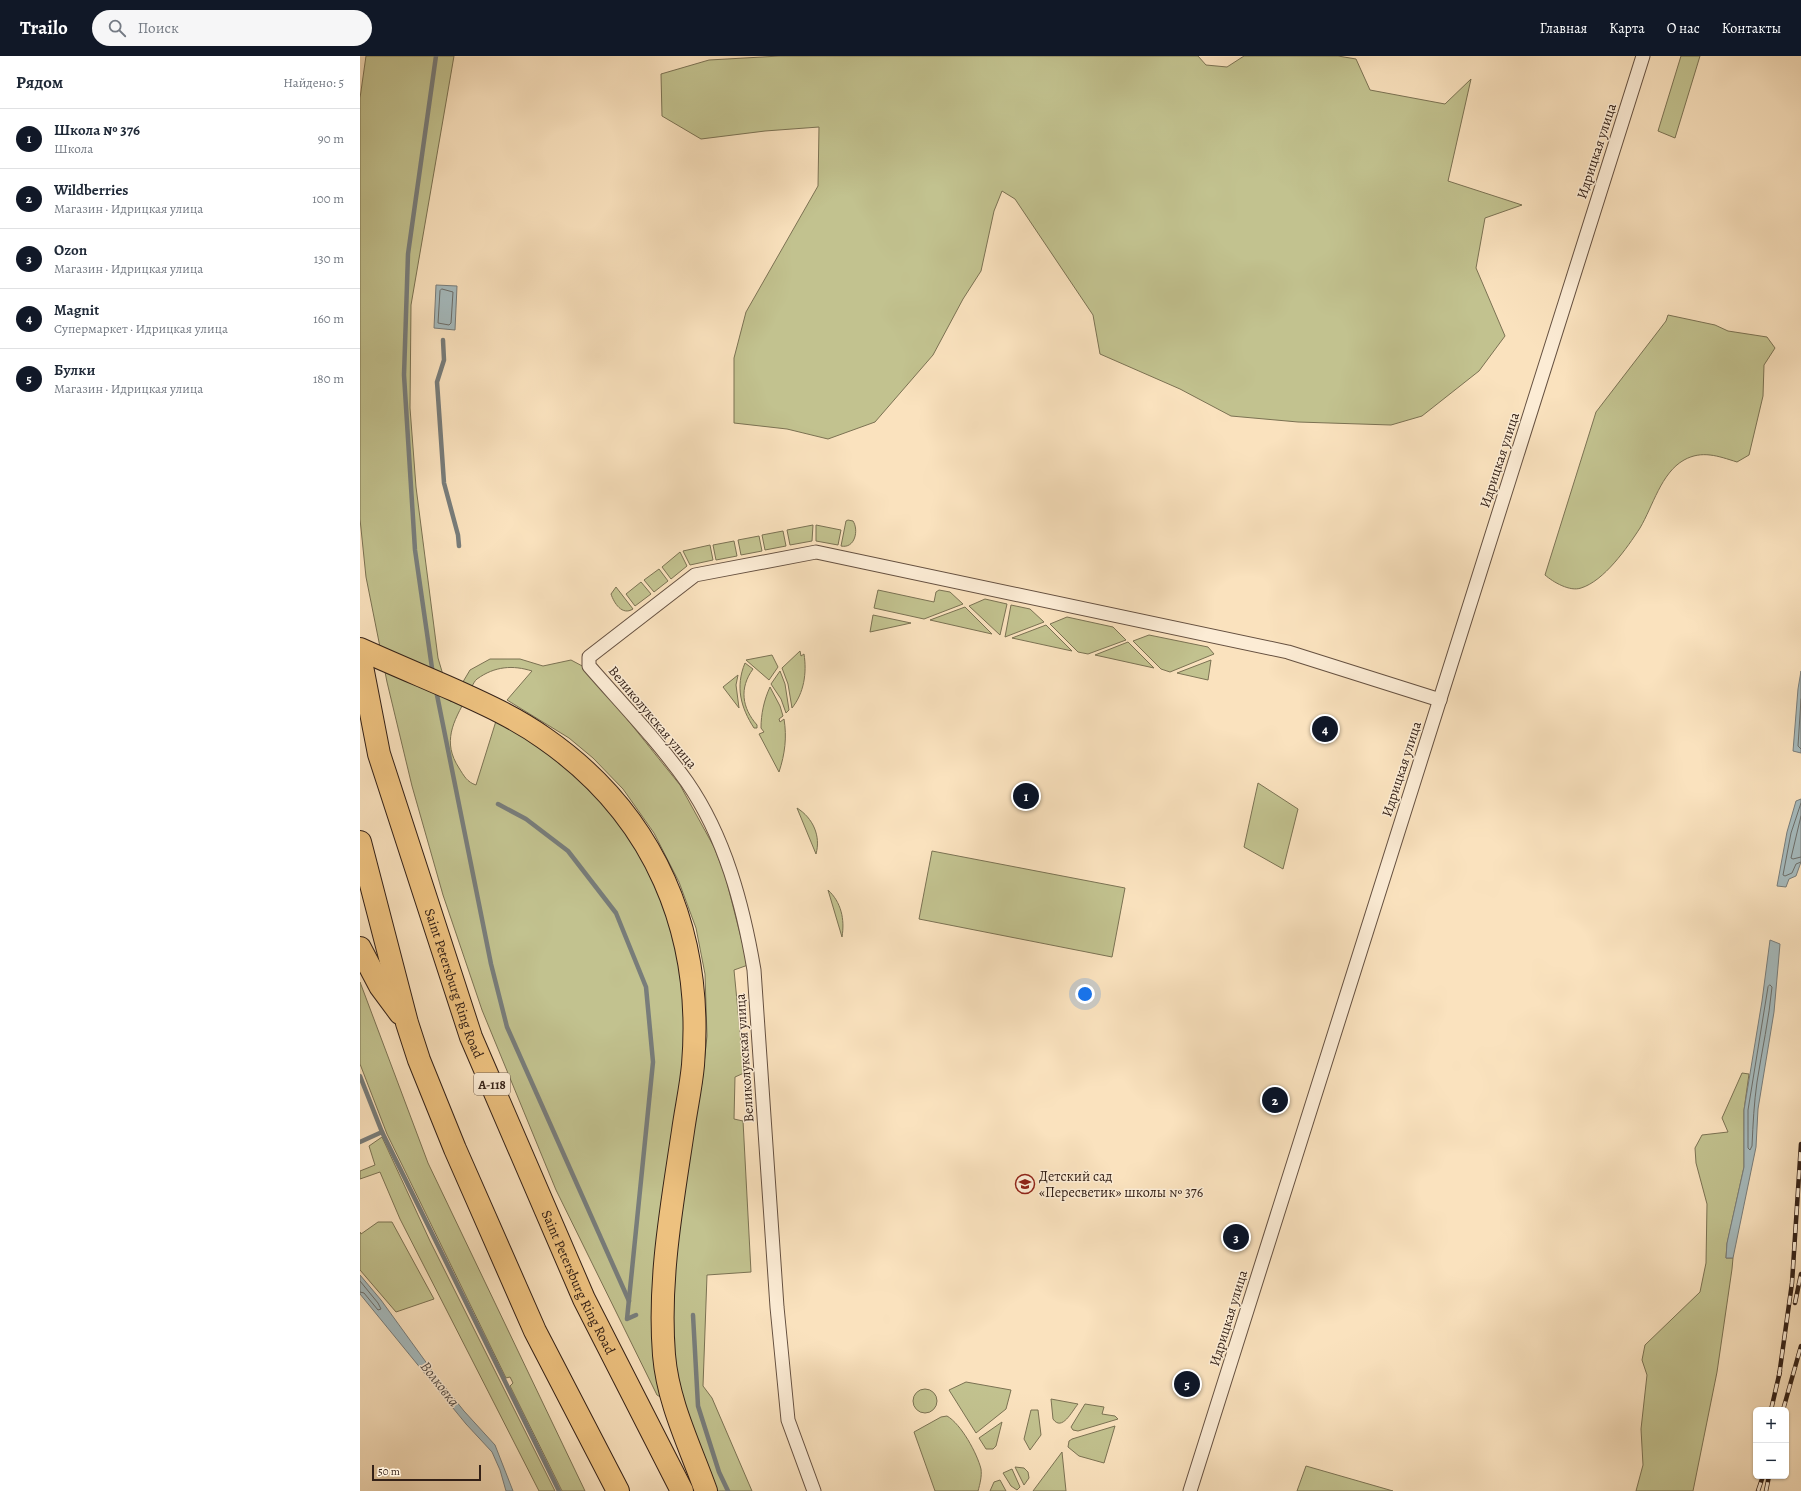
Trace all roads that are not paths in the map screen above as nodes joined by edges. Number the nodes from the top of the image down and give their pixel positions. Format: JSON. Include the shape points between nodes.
{"nodes":[{"id":1,"x":1643,"y":56,"type":"edge"},
{"id":2,"x":360,"y":649,"type":"edge"},
{"id":3,"x":360,"y":656,"type":"edge"},
{"id":4,"x":1440,"y":700,"type":"junction"},
{"id":5,"x":360,"y":842,"type":"edge"},
{"id":6,"x":360,"y":948,"type":"edge"},
{"id":7,"x":407,"y":1023,"type":"junction"},
{"id":8,"x":618,"y":1491,"type":"edge"},
{"id":9,"x":682,"y":1491,"type":"edge"},
{"id":10,"x":706,"y":1491,"type":"edge"},
{"id":11,"x":814,"y":1491,"type":"edge"},
{"id":12,"x":1190,"y":1491,"type":"edge"}],
"edges":[{"from":1,"to":4,"type":"street","name":"Идрицкая улица"},
{"from":2,"to":10,"type":"highway","via":[[500,711],[545,738],[578,764],[630,819],[672,896],[684,936],[691,976],[694,1006],[693,1065],[663,1280],[664,1356],[671,1400]]},
{"from":3,"to":9,"type":"highway","name":"Saint Petersburg Ring Road","number":"А-118","via":[[379,754],[472,1037],[584,1299]]},
{"from":4,"to":11,"type":"street","name":"Великолукская улица","via":[[1288,652],[816,552],[695,575],[588,657],[589,666],[688,783],[720,846],[747,925],[754,970],[777,1307],[788,1420]]},
{"from":4,"to":12,"type":"street","name":"Идрицкая улица"},
{"from":5,"to":7,"type":"highway"},
{"from":6,"to":7,"type":"highway","via":[[380,986]]},
{"from":7,"to":8,"type":"highway","via":[[455,1149],[535,1331]]}]}
